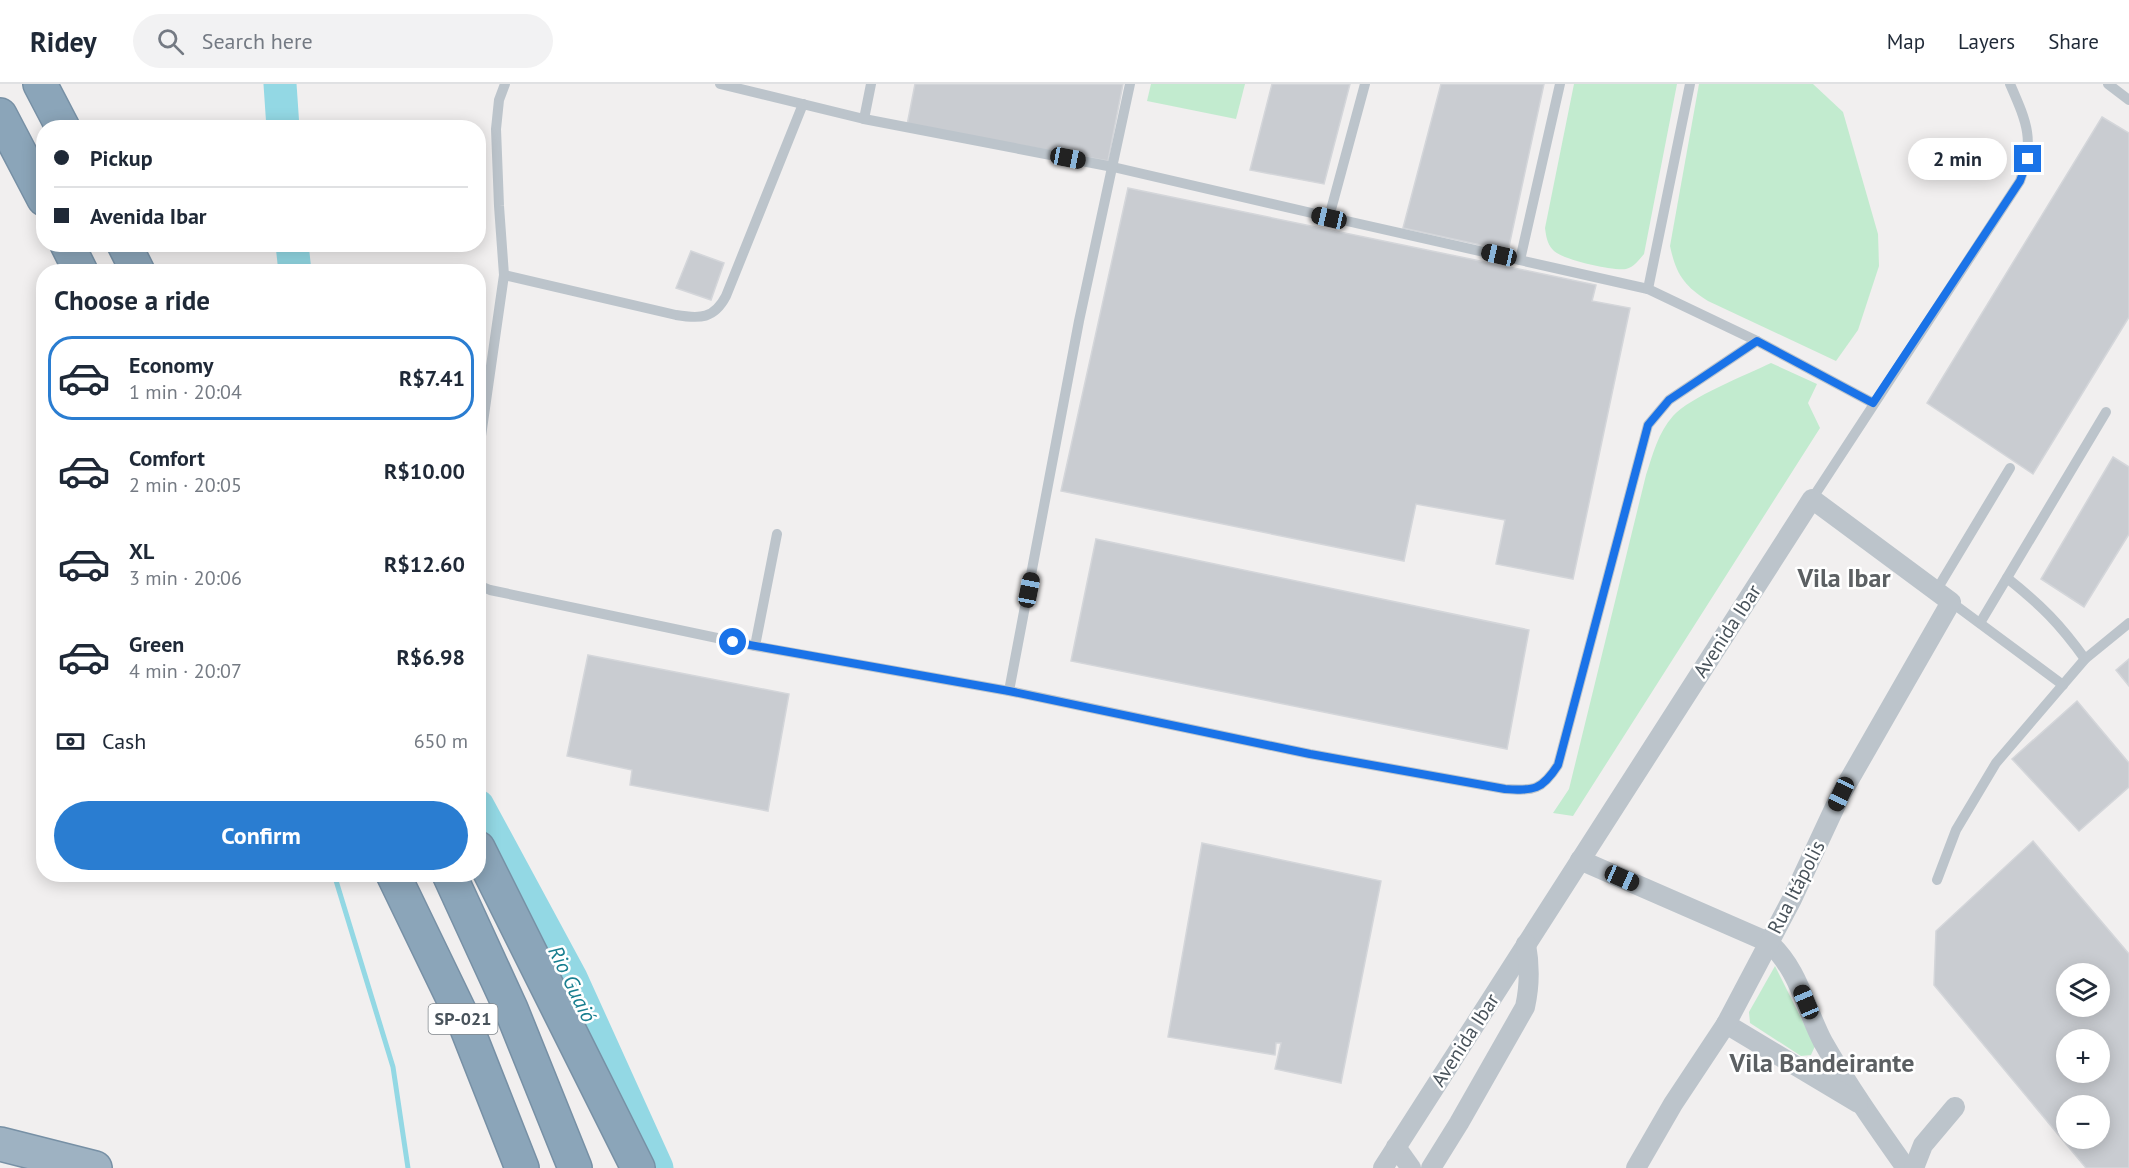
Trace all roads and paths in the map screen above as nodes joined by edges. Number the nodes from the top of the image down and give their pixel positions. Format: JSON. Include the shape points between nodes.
{"nodes":[{"id":1,"x":40,"y":84,"type":"edge"},
{"id":2,"x":506,"y":84,"type":"edge"},
{"id":3,"x":720,"y":84,"type":"edge"},
{"id":4,"x":871,"y":84,"type":"edge"},
{"id":5,"x":1130,"y":84,"type":"edge"},
{"id":6,"x":1365,"y":84,"type":"edge"},
{"id":7,"x":1560,"y":84,"type":"edge"},
{"id":8,"x":1690,"y":84,"type":"edge"},
{"id":9,"x":2010,"y":84,"type":"edge"},
{"id":10,"x":2108,"y":84,"type":"edge"},
{"id":11,"x":2129,"y":100,"type":"edge"},
{"id":12,"x":803,"y":104,"type":"junction"},
{"id":13,"x":0,"y":115,"type":"edge"},
{"id":14,"x":864,"y":119,"type":"junction"},
{"id":15,"x":59,"y":120,"type":"edge"},
{"id":16,"x":1113,"y":166,"type":"junction"},
{"id":17,"x":36,"y":184,"type":"edge"},
{"id":18,"x":1329,"y":218,"type":"junction"},
{"id":19,"x":1520,"y":260,"type":"junction"},
{"id":20,"x":504,"y":275,"type":"junction"},
{"id":21,"x":1648,"y":289,"type":"junction"},
{"id":22,"x":1757,"y":341,"type":"junction"},
{"id":23,"x":486,"y":401,"type":"edge"},
{"id":24,"x":1873,"y":403,"type":"junction"},
{"id":25,"x":2106,"y":412,"type":"dead end"},
{"id":26,"x":2010,"y":468,"type":"dead end"},
{"id":27,"x":1812,"y":499,"type":"junction"},
{"id":28,"x":777,"y":534,"type":"dead end"},
{"id":29,"x":2007,"y":578,"type":"junction"},
{"id":30,"x":486,"y":588,"type":"edge"},
{"id":31,"x":1944,"y":597,"type":"junction"},
{"id":32,"x":1980,"y":623,"type":"junction"},
{"id":33,"x":2129,"y":623,"type":"edge"},
{"id":34,"x":755,"y":646,"type":"junction"},
{"id":35,"x":2085,"y":659,"type":"junction"},
{"id":36,"x":2063,"y":685,"type":"junction"},
{"id":37,"x":1009,"y":691,"type":"junction"},
{"id":38,"x":1580,"y":860,"type":"junction"},
{"id":39,"x":486,"y":864,"type":"edge"},
{"id":40,"x":1937,"y":880,"type":"dead end"},
{"id":41,"x":397,"y":882,"type":"edge"},
{"id":42,"x":453,"y":882,"type":"edge"},
{"id":43,"x":1768,"y":942,"type":"junction"},
{"id":44,"x":1526,"y":944,"type":"junction"},
{"id":45,"x":1726,"y":1024,"type":"junction"},
{"id":46,"x":1861,"y":1104,"type":"junction"},
{"id":47,"x":1955,"y":1107,"type":"dead end"},
{"id":48,"x":0,"y":1144,"type":"edge"},
{"id":49,"x":1396,"y":1147,"type":"junction"},
{"id":50,"x":95,"y":1168,"type":"edge"},
{"id":51,"x":522,"y":1168,"type":"edge"},
{"id":52,"x":575,"y":1168,"type":"edge"},
{"id":53,"x":638,"y":1168,"type":"edge"},
{"id":54,"x":1383,"y":1168,"type":"edge"},
{"id":55,"x":1411,"y":1168,"type":"edge"},
{"id":56,"x":1431,"y":1168,"type":"edge"},
{"id":57,"x":1636,"y":1168,"type":"edge"},
{"id":58,"x":1906,"y":1168,"type":"edge"},
{"id":59,"x":1914,"y":1168,"type":"edge"}],
"edges":[{"from":1,"to":15,"type":"highway"},
{"from":2,"to":20,"type":"lane","via":[[499,100],[496,129]]},
{"from":3,"to":12,"type":"lane"},
{"from":4,"to":14,"type":"lane"},
{"from":5,"to":16,"type":"lane"},
{"from":6,"to":18,"type":"lane"},
{"from":7,"to":19,"type":"lane"},
{"from":8,"to":21,"type":"lane"},
{"from":9,"to":24,"type":"lane","name":"Avenida Ibar","via":[[2029,137],[2028,159],[2020,181]]},
{"from":10,"to":11,"type":"lane"},
{"from":12,"to":14,"type":"lane"},
{"from":12,"to":20,"type":"lane","via":[[726,296],[714,312],[694,318],[676,315]]},
{"from":13,"to":17,"type":"highway"},
{"from":14,"to":16,"type":"lane"},
{"from":16,"to":18,"type":"lane"},
{"from":16,"to":37,"type":"lane"},
{"from":18,"to":19,"type":"lane"},
{"from":19,"to":21,"type":"lane"},
{"from":20,"to":23,"type":"lane"},
{"from":21,"to":22,"type":"lane"},
{"from":22,"to":24,"type":"lane"},
{"from":22,"to":37,"type":"lane","via":[[1669,400],[1648,425],[1558,765],[1549,780],[1538,788],[1505,789],[1310,754]]},
{"from":24,"to":27,"type":"lane","name":"Avenida Ibar"},
{"from":25,"to":29,"type":"lane"},
{"from":26,"to":31,"type":"lane"},
{"from":27,"to":31,"type":"street"},
{"from":27,"to":38,"type":"street","name":"Avenida Ibar"},
{"from":28,"to":34,"type":"lane"},
{"from":29,"to":32,"type":"lane"},
{"from":29,"to":35,"type":"lane","via":[[2062,627]]},
{"from":30,"to":34,"type":"lane"},
{"from":31,"to":32,"type":"lane"},
{"from":31,"to":43,"type":"street","name":"Rua Itápolis"},
{"from":32,"to":36,"type":"lane"},
{"from":33,"to":35,"type":"lane"},
{"from":34,"to":37,"type":"lane"},
{"from":35,"to":36,"type":"lane"},
{"from":36,"to":40,"type":"lane","via":[[1996,763],[1956,830]]},
{"from":38,"to":43,"type":"street"},
{"from":38,"to":44,"type":"street","name":"Avenida Ibar"},
{"from":39,"to":53,"type":"highway"},
{"from":41,"to":51,"type":"highway","number":"SP-021","via":[[464,1021]]},
{"from":42,"to":52,"type":"highway","number":"SP-021","via":[[511,1009]]},
{"from":43,"to":45,"type":"street","name":"Rua Itápolis"},
{"from":43,"to":46,"type":"street","via":[[1787,962],[1822,1039]]},
{"from":44,"to":49,"type":"street","name":"Avenida Ibar"},
{"from":44,"to":56,"type":"street","via":[[1530,965],[1525,1006]]},
{"from":45,"to":46,"type":"street"},
{"from":45,"to":57,"type":"street","name":"Rua Itápolis"},
{"from":46,"to":58,"type":"street"},
{"from":47,"to":59,"type":"street","via":[[1923,1145]]},
{"from":48,"to":50,"type":"highway"},
{"from":49,"to":54,"type":"street","name":"Avenida Ibar"},
{"from":49,"to":55,"type":"street"}]}
